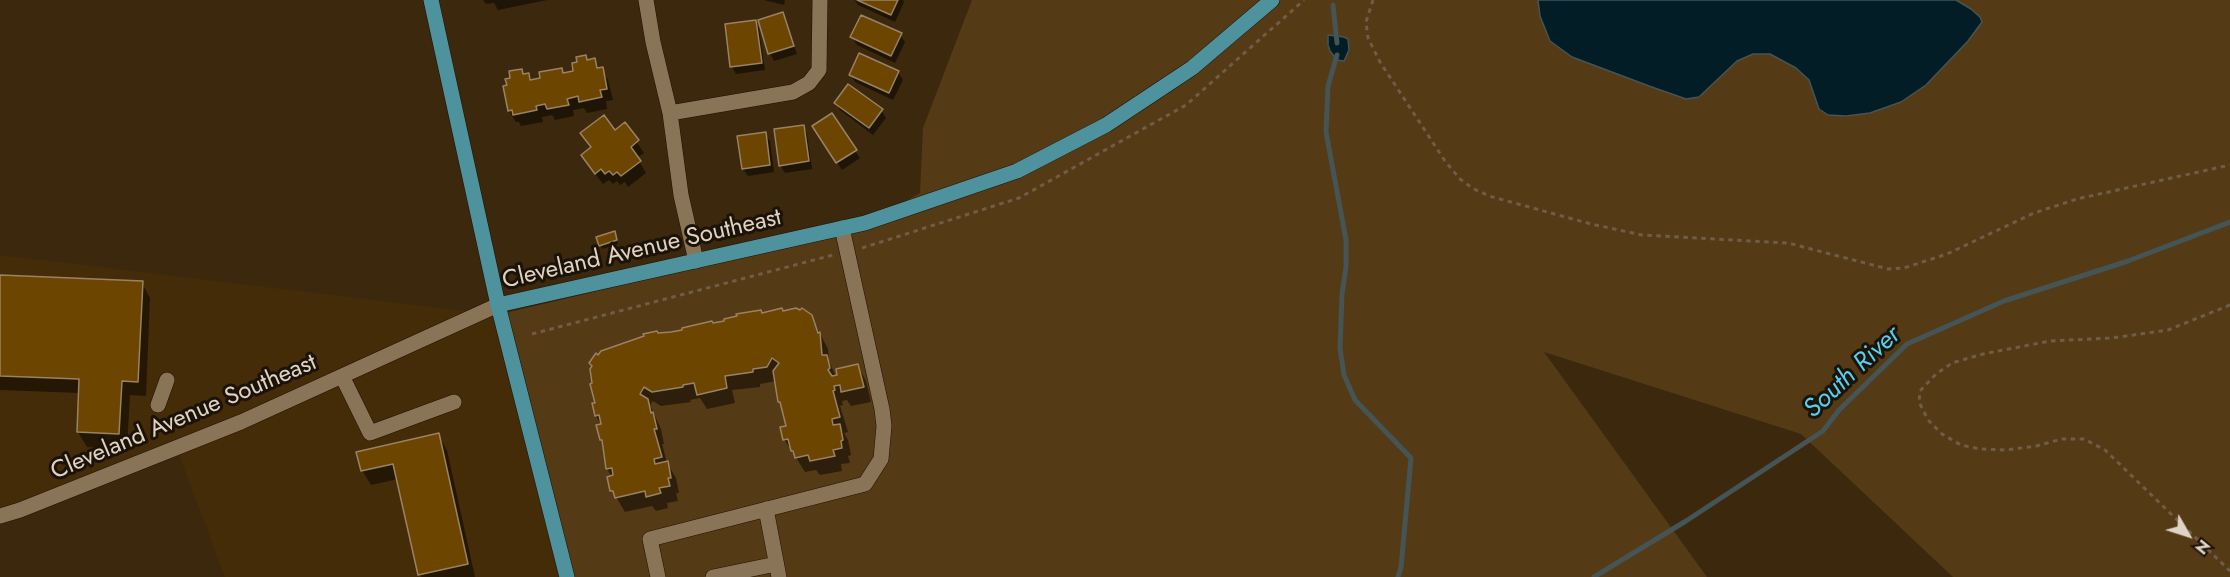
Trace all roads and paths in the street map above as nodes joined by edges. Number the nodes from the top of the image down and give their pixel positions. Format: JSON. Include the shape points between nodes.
{"nodes":[{"id":1,"x":431,"y":0,"type":"edge"},
{"id":2,"x":646,"y":0,"type":"edge"},
{"id":3,"x":820,"y":0,"type":"edge"},
{"id":4,"x":1272,"y":0,"type":"edge"},
{"id":5,"x":1373,"y":0,"type":"edge"},
{"id":6,"x":670,"y":113,"type":"junction"},
{"id":7,"x":2230,"y":165,"type":"edge"},
{"id":8,"x":842,"y":228,"type":"junction"},
{"id":9,"x":696,"y":261,"type":"junction"},
{"id":10,"x":498,"y":305,"type":"junction"},
{"id":11,"x":2230,"y":305,"type":"edge"},
{"id":12,"x":342,"y":376,"type":"junction"},
{"id":13,"x":167,"y":380,"type":"dead end"},
{"id":14,"x":454,"y":402,"type":"dead end"},
{"id":15,"x":158,"y":405,"type":"dead end"},
{"id":16,"x":766,"y":509,"type":"junction"},
{"id":17,"x":0,"y":516,"type":"edge"},
{"id":18,"x":778,"y":570,"type":"edge"},
{"id":19,"x":2230,"y":571,"type":"edge"},
{"id":20,"x":567,"y":577,"type":"edge"},
{"id":21,"x":658,"y":577,"type":"edge"},
{"id":22,"x":713,"y":577,"type":"edge"}],
"edges":[{"from":1,"to":10,"type":"main road"},
{"from":2,"to":6,"type":"street"},
{"from":3,"to":6,"type":"street","via":[[819,70],[809,82],[793,92]]},
{"from":4,"to":8,"type":"main road","name":"Cleveland Avenue Southeast","via":[[1192,68],[1106,125],[1017,171]]},
{"from":5,"to":7,"type":"path","via":[[1366,22],[1368,38],[1445,161],[1460,178],[1498,199],[1642,235],[1788,243],[1888,269],[1904,268],[2077,199]]},
{"from":6,"to":9,"type":"street","via":[[681,195]]},
{"from":8,"to":9,"type":"main road","name":"Cleveland Avenue Southeast"},
{"from":8,"to":16,"type":"street","via":[[882,409],[881,459],[866,484]]},
{"from":9,"to":10,"type":"main road","name":"Cleveland Avenue Southeast"},
{"from":10,"to":12,"type":"street","name":"Cleveland Avenue Southeast"},
{"from":10,"to":20,"type":"main road"},
{"from":11,"to":19,"type":"path","via":[[2168,330],[2050,341],[1952,363],[1920,391],[1919,402],[1928,420],[1961,445],[2006,450],[2062,438],[2084,439],[2094,444],[2150,492]]},
{"from":12,"to":14,"type":"street","via":[[370,433]]},
{"from":12,"to":17,"type":"street","name":"Cleveland Avenue Southeast","via":[[241,422]]},
{"from":13,"to":15,"type":"street"},
{"from":16,"to":18,"type":"street"},
{"from":16,"to":21,"type":"street","via":[[650,539]]},
{"from":18,"to":22,"type":"street"}]}
